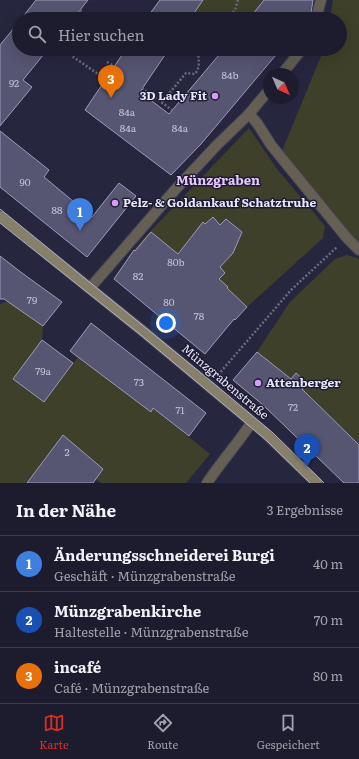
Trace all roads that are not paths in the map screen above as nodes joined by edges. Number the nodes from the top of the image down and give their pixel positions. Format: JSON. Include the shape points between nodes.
{"nodes":[{"id":1,"x":321,"y":0,"type":"edge"},
{"id":2,"x":318,"y":12,"type":"edge"},
{"id":3,"x":296,"y":56,"type":"edge"},
{"id":4,"x":287,"y":68,"type":"edge"},
{"id":5,"x":263,"y":97,"type":"edge"},
{"id":6,"x":249,"y":114,"type":"junction"},
{"id":7,"x":0,"y":216,"type":"edge"},
{"id":8,"x":359,"y":250,"type":"edge"},
{"id":9,"x":90,"y":288,"type":"junction"},
{"id":10,"x":252,"y":422,"type":"junction"},
{"id":11,"x":206,"y":483,"type":"edge"},
{"id":12,"x":317,"y":483,"type":"edge"}],
"edges":[{"from":1,"to":2,"type":"street"},
{"from":3,"to":4,"type":"street"},
{"from":5,"to":6,"type":"street"},
{"from":6,"to":8,"type":"street","via":[[270,145]]},
{"from":6,"to":9,"type":"street","via":[[174,191]]},
{"from":7,"to":9,"type":"main road","name":"Münzgrabenstraße"},
{"from":9,"to":10,"type":"main road","name":"Münzgrabenstraße"},
{"from":10,"to":11,"type":"street"},
{"from":10,"to":12,"type":"main road","name":"Münzgrabenstraße"}]}
